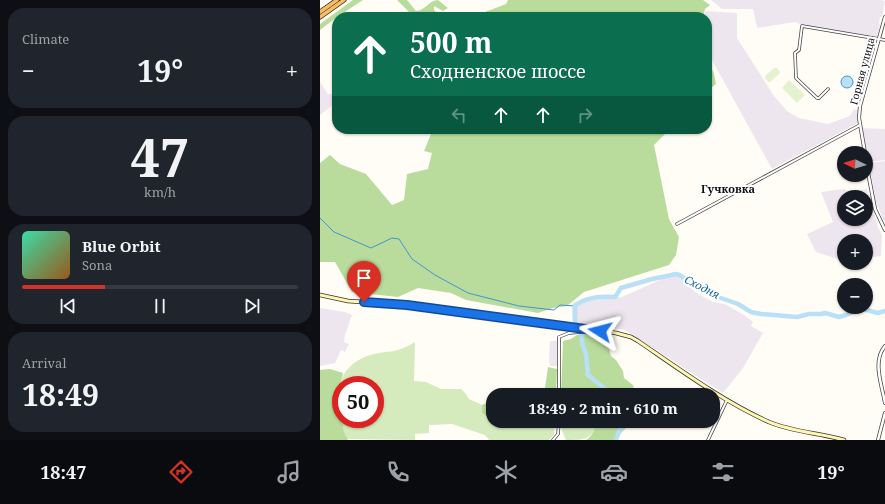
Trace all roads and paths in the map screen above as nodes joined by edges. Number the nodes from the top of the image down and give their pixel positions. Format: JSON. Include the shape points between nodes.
{"nodes":[{"id":1,"x":337,"y":0,"type":"edge"},
{"id":2,"x":344,"y":0,"type":"edge"},
{"id":3,"x":320,"y":12,"type":"edge"},
{"id":4,"x":320,"y":17,"type":"edge"},
{"id":5,"x":885,"y":17,"type":"edge"},
{"id":6,"x":879,"y":39,"type":"junction"},
{"id":7,"x":885,"y":40,"type":"edge"},
{"id":8,"x":828,"y":89,"type":"dead end"},
{"id":9,"x":860,"y":125,"type":"junction"},
{"id":10,"x":863,"y":146,"type":"edge"},
{"id":11,"x":870,"y":182,"type":"edge"},
{"id":12,"x":677,"y":224,"type":"dead end"},
{"id":13,"x":885,"y":230,"type":"edge"},
{"id":14,"x":320,"y":295,"type":"edge"},
{"id":15,"x":584,"y":330,"type":"junction"},
{"id":16,"x":885,"y":346,"type":"edge"},
{"id":17,"x":559,"y":388,"type":"edge"},
{"id":18,"x":727,"y":400,"type":"junction"},
{"id":19,"x":885,"y":403,"type":"edge"},
{"id":20,"x":885,"y":413,"type":"edge"},
{"id":21,"x":558,"y":428,"type":"edge"},
{"id":22,"x":553,"y":440,"type":"edge"},
{"id":23,"x":708,"y":440,"type":"edge"},
{"id":24,"x":844,"y":440,"type":"edge"},
{"id":25,"x":878,"y":440,"type":"edge"}],
"edges":[{"from":1,"to":3,"type":"highway"},
{"from":2,"to":4,"type":"highway"},
{"from":5,"to":6,"type":"street","name":"Горная улица"},
{"from":6,"to":7,"type":"street"},
{"from":6,"to":8,"type":"street","via":[[802,26],[799,50],[795,53],[796,78],[817,98]]},
{"from":6,"to":9,"type":"street","name":"Горная улица","via":[[860,106]]},
{"from":9,"to":10,"type":"street","name":"Горная улица"},
{"from":9,"to":12,"type":"street"},
{"from":11,"to":13,"type":"street","via":[[875,209]]},
{"from":14,"to":15,"type":"main road","via":[[353,302],[407,305]]},
{"from":15,"to":17,"type":"street","via":[[559,337]]},
{"from":15,"to":18,"type":"main road","via":[[624,335],[635,339]]},
{"from":16,"to":19,"type":"street","via":[[880,353],[879,363]]},
{"from":18,"to":23,"type":"street"},
{"from":18,"to":24,"type":"main road","via":[[769,422]]},
{"from":20,"to":25,"type":"street"},
{"from":21,"to":22,"type":"street","via":[[558,434]]}]}
